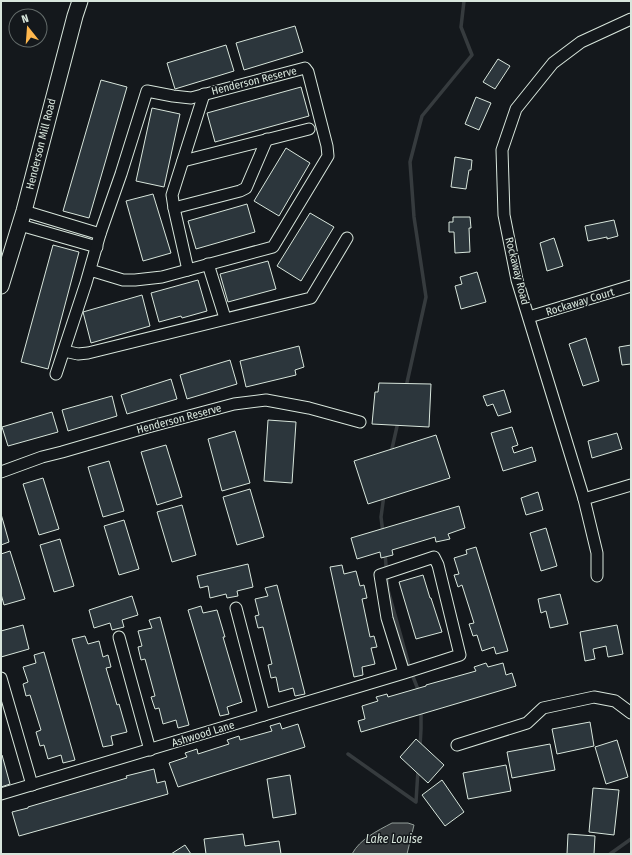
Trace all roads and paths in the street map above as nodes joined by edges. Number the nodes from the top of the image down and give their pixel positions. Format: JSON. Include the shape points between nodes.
{"nodes":[{"id":1,"x":80,"y":1,"type":"edge"},
{"id":2,"x":631,"y":19,"type":"edge"},
{"id":3,"x":204,"y":94,"type":"junction"},
{"id":4,"x":309,"y":129,"type":"dead end"},
{"id":5,"x":268,"y":139,"type":"junction"},
{"id":6,"x":183,"y":161,"type":"junction"},
{"id":7,"x":174,"y":208,"type":"junction"},
{"id":8,"x":22,"y":218,"type":"junction"},
{"id":9,"x":55,"y":221,"type":"junction"},
{"id":10,"x":51,"y":234,"type":"junction"},
{"id":11,"x":100,"y":234,"type":"junction"},
{"id":12,"x":347,"y":238,"type":"dead end"},
{"id":13,"x":97,"y":247,"type":"junction"},
{"id":14,"x":208,"y":264,"type":"junction"},
{"id":15,"x":90,"y":270,"type":"junction"},
{"id":16,"x":188,"y":270,"type":"junction"},
{"id":17,"x":1,"y":286,"type":"edge"},
{"id":18,"x":631,"y":286,"type":"edge"},
{"id":19,"x":529,"y":317,"type":"junction"},
{"id":20,"x":225,"y":318,"type":"junction"},
{"id":21,"x":64,"y":351,"type":"junction"},
{"id":22,"x":56,"y":374,"type":"dead end"},
{"id":23,"x":360,"y":422,"type":"dead end"},
{"id":24,"x":1,"y":472,"type":"edge"},
{"id":25,"x":631,"y":485,"type":"edge"},
{"id":26,"x":584,"y":499,"type":"junction"},
{"id":27,"x":598,"y":576,"type":"dead end"},
{"id":28,"x":236,"y":608,"type":"dead end"},
{"id":29,"x":119,"y":637,"type":"dead end"},
{"id":30,"x":404,"y":673,"type":"junction"},
{"id":31,"x":1,"y":678,"type":"edge"},
{"id":32,"x":631,"y":713,"type":"edge"},
{"id":33,"x":264,"y":715,"type":"junction"},
{"id":34,"x":457,"y":745,"type":"dead end"},
{"id":35,"x":150,"y":750,"type":"junction"},
{"id":36,"x":32,"y":785,"type":"junction"},
{"id":37,"x":1,"y":794,"type":"edge"}],
"edges":[{"from":1,"to":8,"type":"street","name":"Henderson Mill Road"},
{"from":2,"to":19,"type":"street","name":"Rockaway Road","via":[[581,42],[553,63],[516,109],[502,150],[504,215],[517,280]]},
{"from":3,"to":6,"type":"street","name":"Henderson Reserve"},
{"from":3,"to":11,"type":"street","name":"Henderson Reserve","via":[[190,98],[147,91]]},
{"from":3,"to":14,"type":"street","name":"Henderson Reserve","via":[[305,68],[328,156],[273,247]]},
{"from":4,"to":5,"type":"street"},
{"from":5,"to":6,"type":"street"},
{"from":5,"to":7,"type":"street","via":[[246,188]]},
{"from":6,"to":7,"type":"street","name":"Henderson Reserve","via":[[172,195]]},
{"from":7,"to":16,"type":"street","name":"Henderson Reserve"},
{"from":8,"to":9,"type":"street"},
{"from":8,"to":10,"type":"street"},
{"from":8,"to":17,"type":"street","name":"Henderson Mill Road"},
{"from":9,"to":10,"type":"street"},
{"from":9,"to":11,"type":"street"},
{"from":10,"to":13,"type":"street"},
{"from":11,"to":13,"type":"street","name":"Henderson Reserve"},
{"from":12,"to":20,"type":"street","via":[[311,298]]},
{"from":13,"to":15,"type":"street","name":"Henderson Reserve"},
{"from":14,"to":16,"type":"street","name":"Henderson Reserve"},
{"from":14,"to":20,"type":"street"},
{"from":15,"to":16,"type":"street","name":"Henderson Reserve","via":[[123,280],[162,277]]},
{"from":15,"to":21,"type":"street","name":"Henderson Reserve"},
{"from":18,"to":19,"type":"street","name":"Rockaway Court"},
{"from":19,"to":26,"type":"street","name":"Rockaway Road"},
{"from":20,"to":21,"type":"street","via":[[88,352],[78,354]]},
{"from":21,"to":22,"type":"street","name":"Henderson Reserve"},
{"from":23,"to":24,"type":"street","name":"Henderson Reserve","via":[[309,408],[266,400],[234,404],[148,426]]},
{"from":25,"to":26,"type":"street"},
{"from":26,"to":27,"type":"street","name":"Rockaway Road","via":[[597,553]]},
{"from":28,"to":33,"type":"street"},
{"from":29,"to":35,"type":"street"},
{"from":30,"to":30,"type":"street","name":"Ashwood Lane","via":[[460,655],[434,556],[380,575],[387,618]]},
{"from":30,"to":33,"type":"street","name":"Ashwood Lane"},
{"from":31,"to":36,"type":"street"},
{"from":32,"to":34,"type":"street","via":[[615,701],[594,697],[543,708],[527,723]]},
{"from":33,"to":35,"type":"street","name":"Ashwood Lane"},
{"from":35,"to":36,"type":"street","name":"Ashwood Lane"},
{"from":36,"to":37,"type":"street","name":"Ashwood Lane"}]}
